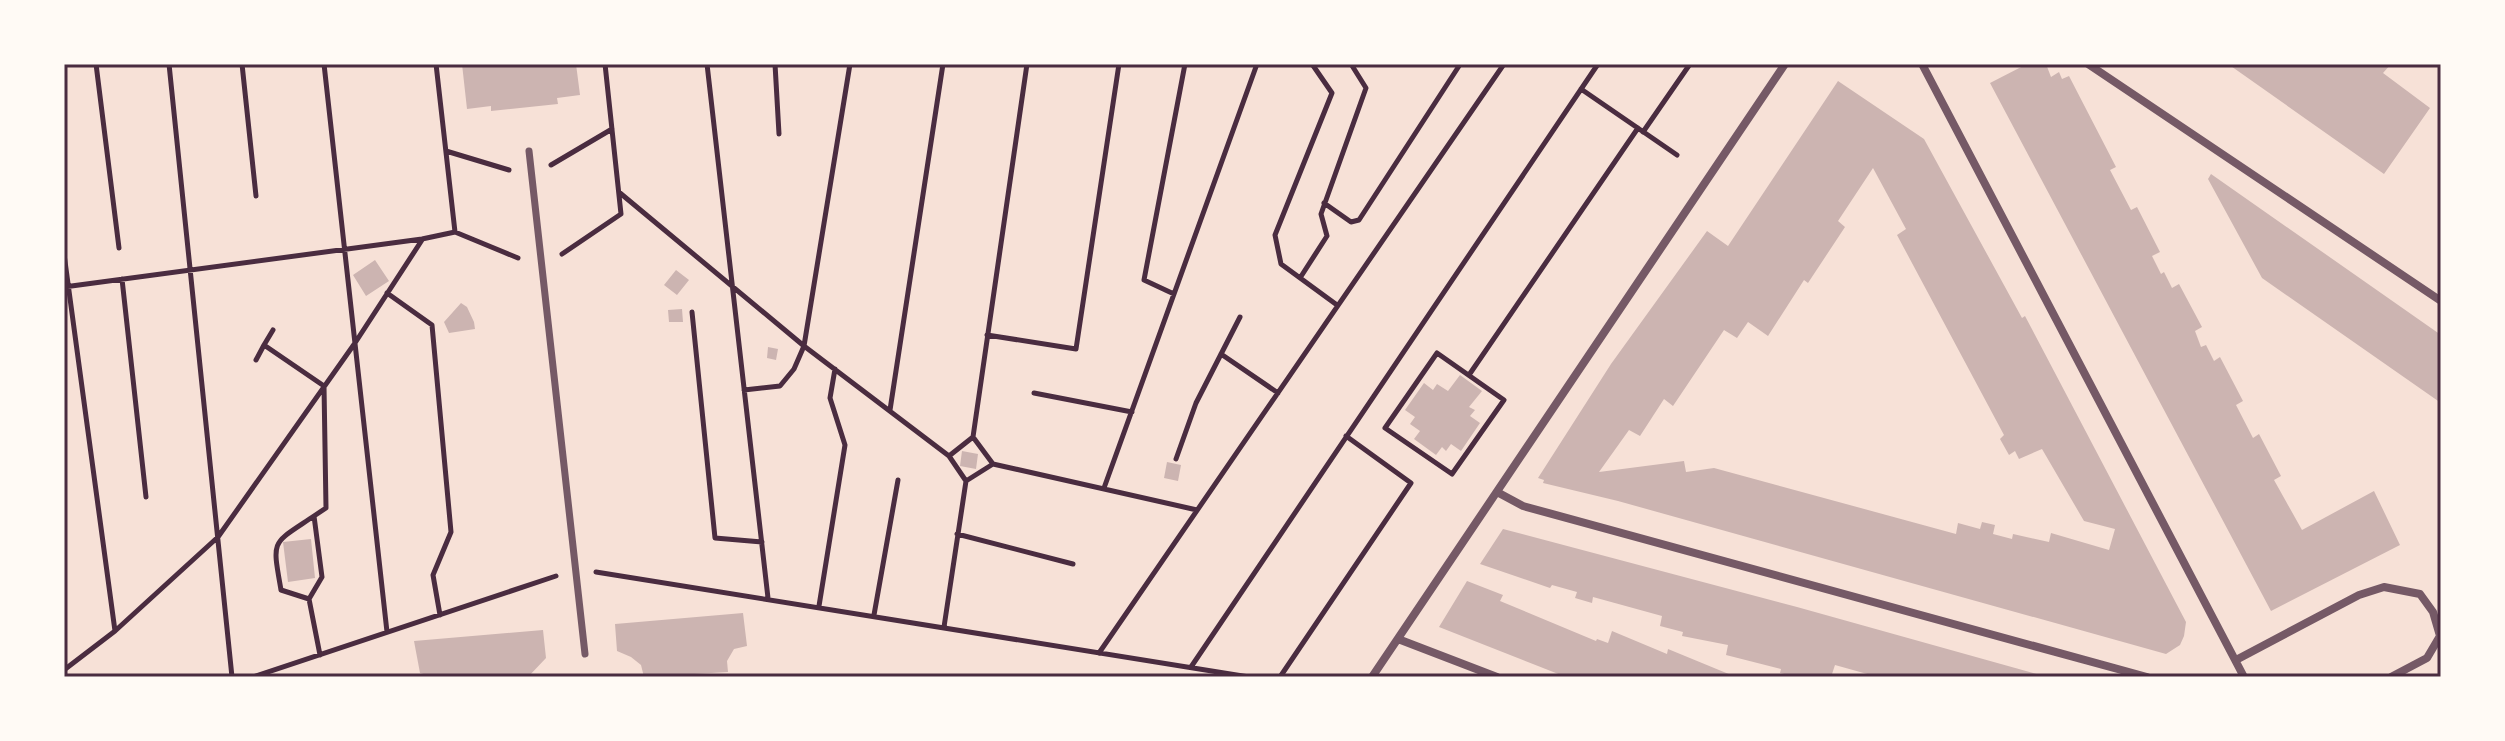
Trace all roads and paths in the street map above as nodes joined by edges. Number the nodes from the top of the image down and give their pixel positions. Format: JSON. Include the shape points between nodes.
{"nodes":[{"id":1,"x":96,"y":64,"type":"edge"},
{"id":2,"x":169,"y":64,"type":"edge"},
{"id":3,"x":242,"y":64,"type":"edge"},
{"id":4,"x":324,"y":64,"type":"edge"},
{"id":5,"x":436,"y":64,"type":"edge"},
{"id":6,"x":605,"y":64,"type":"edge"},
{"id":7,"x":707,"y":64,"type":"edge"},
{"id":8,"x":775,"y":64,"type":"edge"},
{"id":9,"x":850,"y":64,"type":"edge"},
{"id":10,"x":943,"y":64,"type":"edge"},
{"id":11,"x":1027,"y":64,"type":"edge"},
{"id":12,"x":1119,"y":64,"type":"edge"},
{"id":13,"x":1185,"y":64,"type":"edge"},
{"id":14,"x":1257,"y":64,"type":"edge"},
{"id":15,"x":1312,"y":64,"type":"edge"},
{"id":16,"x":1351,"y":64,"type":"edge"},
{"id":17,"x":1457,"y":64,"type":"edge"},
{"id":18,"x":1504,"y":64,"type":"edge"},
{"id":19,"x":1598,"y":64,"type":"edge"},
{"id":20,"x":1690,"y":64,"type":"edge"},
{"id":21,"x":1785,"y":64,"type":"edge"},
{"id":22,"x":1922,"y":64,"type":"edge"},
{"id":23,"x":2088,"y":64,"type":"edge"},
{"id":24,"x":1581,"y":89,"type":"junction"},
{"id":25,"x":1641,"y":130,"type":"junction"},
{"id":26,"x":779,"y":134,"type":"dead end"},
{"id":27,"x":529,"y":151,"type":"dead end"},
{"id":28,"x":1677,"y":155,"type":"dead end"},
{"id":29,"x":619,"y":192,"type":"junction"},
{"id":30,"x":256,"y":196,"type":"dead end"},
{"id":31,"x":1324,"y":203,"type":"junction"},
{"id":32,"x":621,"y":214,"type":"dead end"},
{"id":33,"x":455,"y":232,"type":"dead end"},
{"id":34,"x":119,"y":248,"type":"dead end"},
{"id":35,"x":345,"y":249,"type":"junction"},
{"id":36,"x":64,"y":254,"type":"edge"},
{"id":37,"x":190,"y":270,"type":"junction"},
{"id":38,"x":1300,"y":278,"type":"junction"},
{"id":39,"x":122,"y":279,"type":"junction"},
{"id":40,"x":732,"y":285,"type":"junction"},
{"id":41,"x":66,"y":286,"type":"edge"},
{"id":42,"x":387,"y":293,"type":"junction"},
{"id":43,"x":1174,"y":294,"type":"junction"},
{"id":44,"x":2441,"y":301,"type":"edge"},
{"id":45,"x":1338,"y":305,"type":"junction"},
{"id":46,"x":692,"y":312,"type":"dead end"},
{"id":47,"x":1240,"y":317,"type":"dead end"},
{"id":48,"x":273,"y":330,"type":"dead end"},
{"id":49,"x":987,"y":335,"type":"junction"},
{"id":50,"x":355,"y":343,"type":"junction"},
{"id":51,"x":264,"y":345,"type":"junction"},
{"id":52,"x":804,"y":346,"type":"junction"},
{"id":53,"x":1221,"y":354,"type":"junction"},
{"id":54,"x":256,"y":360,"type":"dead end"},
{"id":55,"x":835,"y":369,"type":"junction"},
{"id":56,"x":1469,"y":375,"type":"junction"},
{"id":57,"x":324,"y":386,"type":"junction"},
{"id":58,"x":744,"y":390,"type":"junction"},
{"id":59,"x":1034,"y":393,"type":"dead end"},
{"id":60,"x":1278,"y":393,"type":"junction"},
{"id":61,"x":890,"y":410,"type":"junction"},
{"id":62,"x":1132,"y":412,"type":"junction"},
{"id":63,"x":1346,"y":436,"type":"junction"},
{"id":64,"x":973,"y":437,"type":"junction"},
{"id":65,"x":949,"y":456,"type":"junction"},
{"id":66,"x":1176,"y":459,"type":"dead end"},
{"id":67,"x":993,"y":464,"type":"junction"},
{"id":68,"x":898,"y":480,"type":"dead end"},
{"id":69,"x":966,"y":481,"type":"junction"},
{"id":70,"x":1104,"y":488,"type":"junction"},
{"id":71,"x":1497,"y":492,"type":"junction"},
{"id":72,"x":146,"y":497,"type":"dead end"},
{"id":73,"x":1197,"y":510,"type":"junction"},
{"id":74,"x":314,"y":516,"type":"junction"},
{"id":75,"x":957,"y":534,"type":"junction"},
{"id":76,"x":218,"y":537,"type":"junction"},
{"id":77,"x":762,"y":542,"type":"junction"},
{"id":78,"x":1073,"y":564,"type":"dead end"},
{"id":79,"x":576,"y":569,"type":"junction"},
{"id":80,"x":768,"y":598,"type":"junction"},
{"id":81,"x":309,"y":599,"type":"junction"},
{"id":82,"x":819,"y":606,"type":"junction"},
{"id":83,"x":440,"y":615,"type":"junction"},
{"id":84,"x":874,"y":615,"type":"junction"},
{"id":85,"x":944,"y":627,"type":"junction"},
{"id":86,"x":115,"y":631,"type":"junction"},
{"id":87,"x":387,"y":632,"type":"junction"},
{"id":88,"x":1398,"y":639,"type":"junction"},
{"id":89,"x":1099,"y":653,"type":"junction"},
{"id":90,"x":585,"y":654,"type":"dead end"},
{"id":91,"x":320,"y":655,"type":"junction"},
{"id":92,"x":2236,"y":660,"type":"junction"},
{"id":93,"x":1191,"y":667,"type":"junction"},
{"id":94,"x":64,"y":670,"type":"edge"},
{"id":95,"x":232,"y":677,"type":"edge"},
{"id":96,"x":253,"y":677,"type":"edge"},
{"id":97,"x":1249,"y":677,"type":"edge"},
{"id":98,"x":1280,"y":677,"type":"edge"},
{"id":99,"x":1372,"y":677,"type":"edge"},
{"id":100,"x":1497,"y":677,"type":"edge"},
{"id":101,"x":2147,"y":677,"type":"edge"},
{"id":102,"x":2244,"y":677,"type":"edge"},
{"id":103,"x":2391,"y":677,"type":"edge"}],
"edges":[{"from":1,"to":34,"type":"path"},
{"from":2,"to":37,"type":"path"},
{"from":3,"to":30,"type":"path"},
{"from":4,"to":35,"type":"path"},
{"from":5,"to":33,"type":"path"},
{"from":6,"to":29,"type":"path"},
{"from":7,"to":40,"type":"path"},
{"from":8,"to":26,"type":"path"},
{"from":9,"to":52,"type":"path"},
{"from":10,"to":61,"type":"path"},
{"from":11,"to":49,"type":"path"},
{"from":12,"to":49,"type":"path","via":[[1076,349]]},
{"from":13,"to":43,"type":"path","via":[[1144,280]]},
{"from":14,"to":43,"type":"path"},
{"from":15,"to":38,"type":"path","via":[[1332,93],[1275,235],[1281,264]]},
{"from":16,"to":31,"type":"path","via":[[1366,88]]},
{"from":17,"to":31,"type":"path","via":[[1359,220],[1351,222]]},
{"from":18,"to":45,"type":"path"},
{"from":19,"to":24,"type":"path"},
{"from":20,"to":25,"type":"path"},
{"from":21,"to":71,"type":"street"},
{"from":22,"to":92,"type":"street"},
{"from":23,"to":44,"type":"street"},
{"from":24,"to":25,"type":"path"},
{"from":24,"to":63,"type":"path"},
{"from":25,"to":28,"type":"path"},
{"from":25,"to":56,"type":"path"},
{"from":27,"to":79,"type":"street"},
{"from":29,"to":32,"type":"path"},
{"from":29,"to":40,"type":"path"},
{"from":31,"to":38,"type":"path","via":[[1327,236]]},
{"from":35,"to":37,"type":"path"},
{"from":35,"to":42,"type":"path","via":[[422,239]]},
{"from":35,"to":50,"type":"path"},
{"from":36,"to":41,"type":"path"},
{"from":37,"to":39,"type":"path"},
{"from":37,"to":76,"type":"path"},
{"from":38,"to":45,"type":"path"},
{"from":39,"to":41,"type":"path"},
{"from":39,"to":72,"type":"path"},
{"from":40,"to":52,"type":"path"},
{"from":40,"to":58,"type":"path"},
{"from":41,"to":86,"type":"path"},
{"from":42,"to":50,"type":"path"},
{"from":42,"to":83,"type":"path","via":[[432,325],[451,532],[433,575]]},
{"from":43,"to":62,"type":"path"},
{"from":45,"to":60,"type":"path"},
{"from":46,"to":77,"type":"path","via":[[715,538]]},
{"from":47,"to":53,"type":"path"},
{"from":48,"to":51,"type":"path"},
{"from":49,"to":64,"type":"path"},
{"from":50,"to":57,"type":"path"},
{"from":50,"to":87,"type":"path"},
{"from":51,"to":54,"type":"path"},
{"from":51,"to":57,"type":"path"},
{"from":52,"to":55,"type":"path"},
{"from":52,"to":58,"type":"path","via":[[780,386]]},
{"from":53,"to":60,"type":"path"},
{"from":53,"to":66,"type":"path"},
{"from":55,"to":61,"type":"path"},
{"from":55,"to":82,"type":"path","via":[[830,398],[845,445]]},
{"from":56,"to":56,"type":"path","via":[[1437,353],[1385,428],[1452,474],[1504,400]]},
{"from":57,"to":74,"type":"path","via":[[326,508]]},
{"from":57,"to":76,"type":"path"},
{"from":58,"to":77,"type":"path"},
{"from":59,"to":62,"type":"path"},
{"from":60,"to":73,"type":"path"},
{"from":61,"to":65,"type":"path"},
{"from":62,"to":70,"type":"path"},
{"from":63,"to":93,"type":"path"},
{"from":63,"to":98,"type":"path","via":[[1411,483]]},
{"from":64,"to":65,"type":"path"},
{"from":64,"to":67,"type":"path"},
{"from":65,"to":69,"type":"path"},
{"from":67,"to":69,"type":"path"},
{"from":67,"to":70,"type":"path"},
{"from":68,"to":84,"type":"path"},
{"from":69,"to":75,"type":"path"},
{"from":70,"to":73,"type":"path"},
{"from":71,"to":88,"type":"street"},
{"from":71,"to":101,"type":"street","via":[[1523,506]]},
{"from":73,"to":89,"type":"path"},
{"from":74,"to":81,"type":"path","via":[[322,577]]},
{"from":74,"to":81,"type":"path","via":[[279,539],[274,551],[281,590]]},
{"from":75,"to":78,"type":"path"},
{"from":75,"to":85,"type":"path"},
{"from":76,"to":86,"type":"path"},
{"from":76,"to":95,"type":"path"},
{"from":77,"to":80,"type":"path"},
{"from":79,"to":80,"type":"path"},
{"from":79,"to":83,"type":"path"},
{"from":79,"to":90,"type":"street"},
{"from":80,"to":82,"type":"path"},
{"from":81,"to":91,"type":"path"},
{"from":82,"to":84,"type":"path"},
{"from":83,"to":87,"type":"path"},
{"from":84,"to":85,"type":"path"},
{"from":85,"to":89,"type":"path"},
{"from":86,"to":94,"type":"path"},
{"from":87,"to":91,"type":"path"},
{"from":88,"to":99,"type":"street"},
{"from":88,"to":100,"type":"street"},
{"from":89,"to":93,"type":"path"},
{"from":91,"to":96,"type":"path"},
{"from":92,"to":102,"type":"street"},
{"from":92,"to":103,"type":"street","via":[[2384,587],[2420,594],[2440,636],[2427,658]]},
{"from":93,"to":97,"type":"path"}]}
